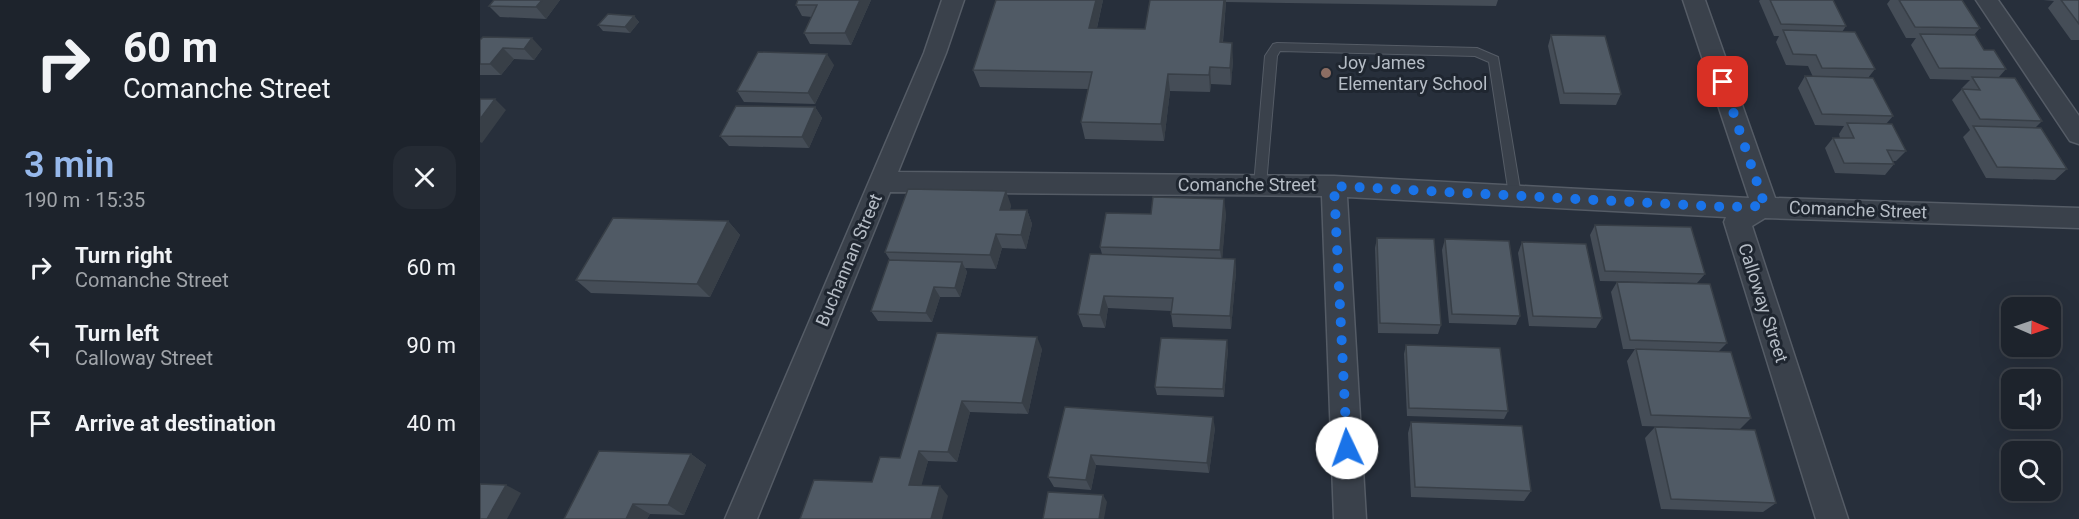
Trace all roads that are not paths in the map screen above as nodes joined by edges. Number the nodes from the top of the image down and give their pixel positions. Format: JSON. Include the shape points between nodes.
{"nodes":[{"id":1,"x":953,"y":0,"type":"edge"},
{"id":2,"x":1694,"y":0,"type":"edge"},
{"id":3,"x":1987,"y":0,"type":"edge"},
{"id":4,"x":2079,"y":135,"type":"edge"},
{"id":5,"x":881,"y":182,"type":"junction"},
{"id":6,"x":1260,"y":185,"type":"junction"},
{"id":7,"x":1334,"y":186,"type":"junction"},
{"id":8,"x":1515,"y":195,"type":"junction"},
{"id":9,"x":1765,"y":206,"type":"junction"},
{"id":10,"x":2079,"y":218,"type":"edge"},
{"id":11,"x":741,"y":519,"type":"edge"},
{"id":12,"x":1350,"y":519,"type":"edge"},
{"id":13,"x":1832,"y":519,"type":"edge"}],
"edges":[{"from":1,"to":5,"type":"street","name":"Buchannan Street"},
{"from":2,"to":9,"type":"street"},
{"from":3,"to":4,"type":"street"},
{"from":5,"to":6,"type":"street","name":"Comanche Street"},
{"from":5,"to":11,"type":"street","name":"Buchannan Street"},
{"from":6,"to":7,"type":"street","name":"Comanche Street"},
{"from":6,"to":8,"type":"lane","via":[[1271,56],[1277,47],[1477,52],[1494,60]]},
{"from":7,"to":8,"type":"street","name":"Comanche Street"},
{"from":7,"to":12,"type":"street"},
{"from":8,"to":9,"type":"street","name":"Comanche Street"},
{"from":9,"to":10,"type":"street","name":"Comanche Street"},
{"from":9,"to":13,"type":"street","name":"Calloway Street","via":[[1737,222]]}]}
